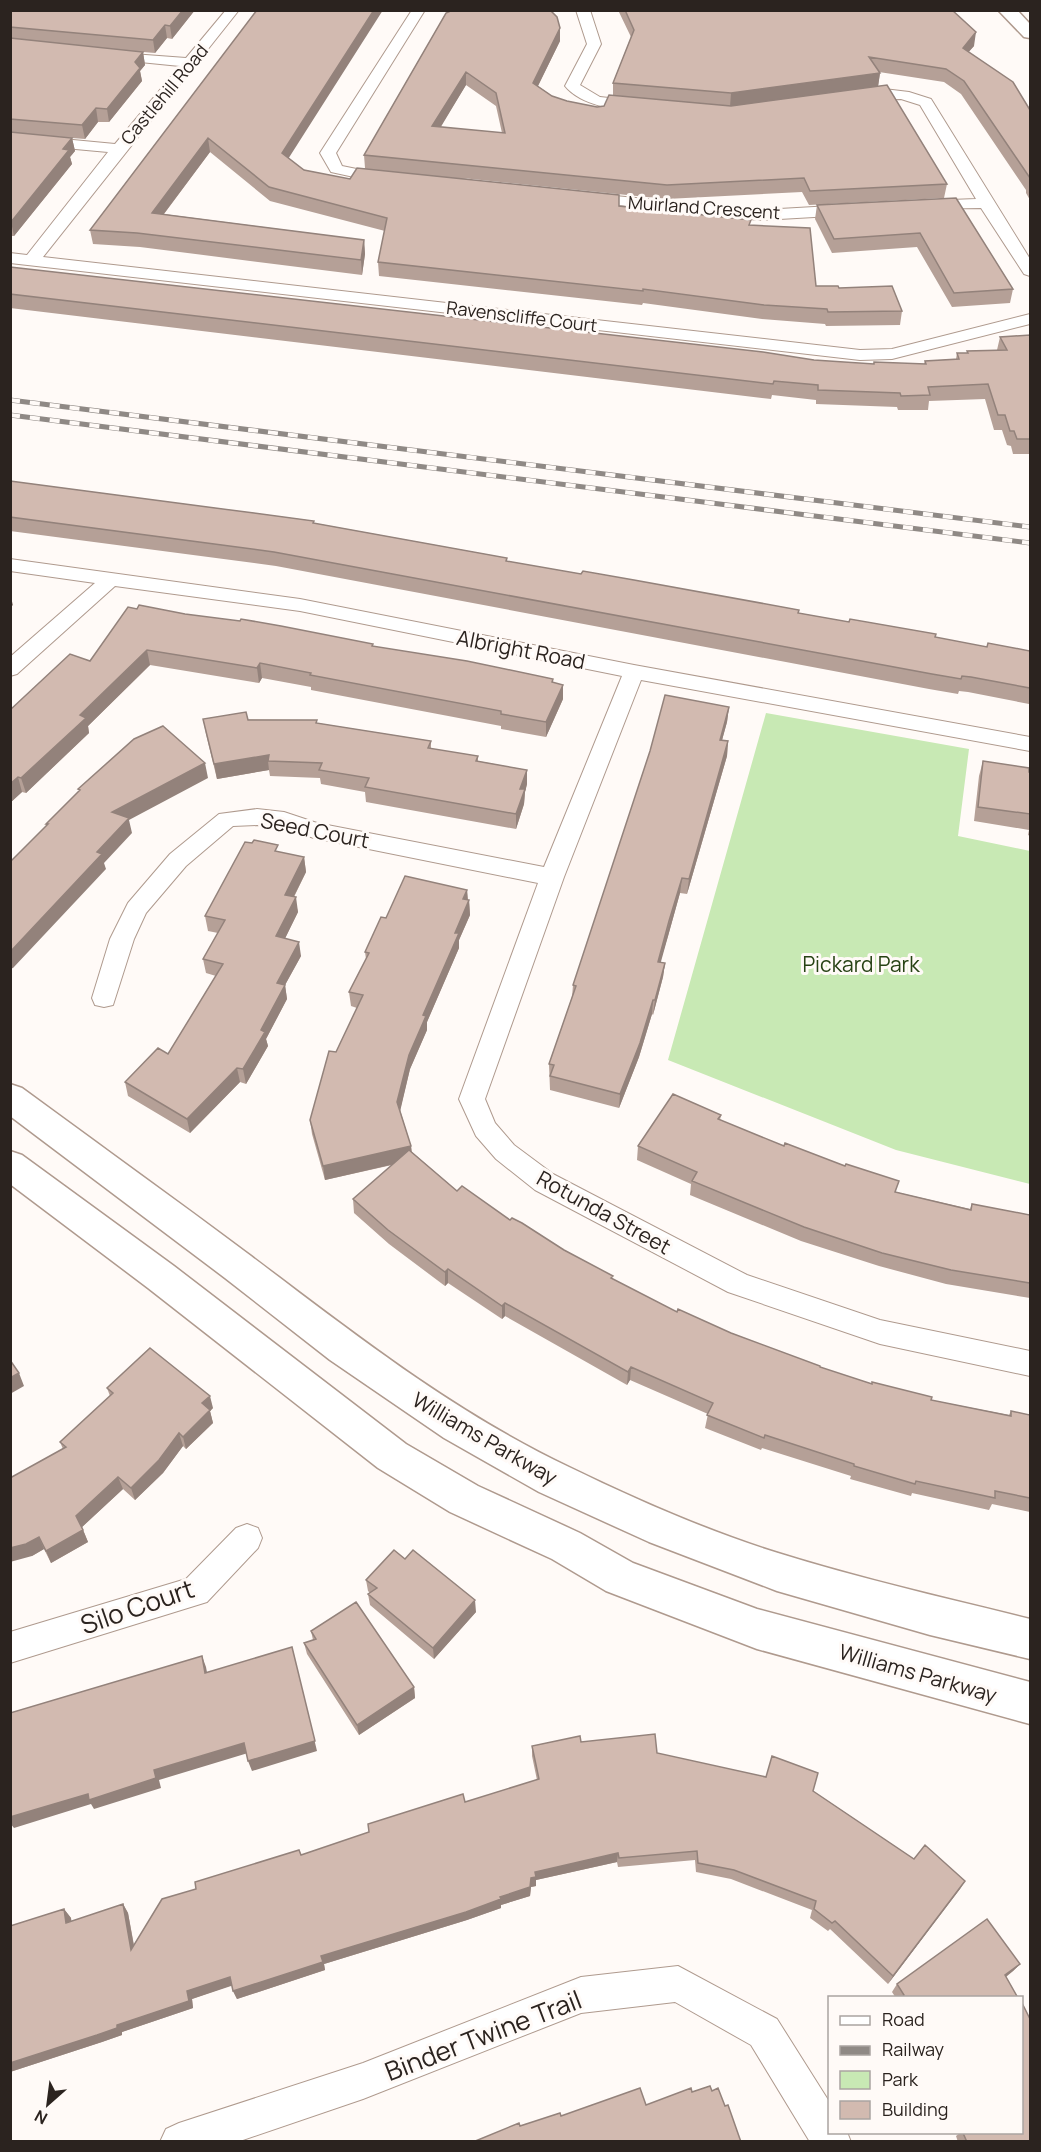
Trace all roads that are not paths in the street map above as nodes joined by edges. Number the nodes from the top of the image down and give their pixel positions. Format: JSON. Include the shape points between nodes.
{"nodes":[{"id":1,"x":233,"y":10,"type":"edge"},
{"id":2,"x":419,"y":10,"type":"edge"},
{"id":3,"x":583,"y":10,"type":"edge"},
{"id":4,"x":1006,"y":10,"type":"edge"},
{"id":5,"x":1030,"y":33,"type":"edge"},
{"id":6,"x":100,"y":54,"type":"edge"},
{"id":7,"x":191,"y":63,"type":"junction"},
{"id":8,"x":842,"y":98,"type":"edge"},
{"id":9,"x":660,"y":107,"type":"edge"},
{"id":10,"x":10,"y":138,"type":"edge"},
{"id":11,"x":119,"y":149,"type":"junction"},
{"id":12,"x":405,"y":180,"type":"edge"},
{"id":13,"x":571,"y":196,"type":"edge"},
{"id":14,"x":986,"y":203,"type":"junction"},
{"id":15,"x":915,"y":207,"type":"edge"},
{"id":16,"x":867,"y":209,"type":"edge"},
{"id":17,"x":10,"y":258,"type":"edge"},
{"id":18,"x":33,"y":260,"type":"junction"},
{"id":19,"x":1030,"y":271,"type":"edge"},
{"id":20,"x":1030,"y":319,"type":"edge"},
{"id":21,"x":10,"y":565,"type":"edge"},
{"id":22,"x":112,"y":578,"type":"junction"},
{"id":23,"x":10,"y":669,"type":"edge"},
{"id":24,"x":634,"y":672,"type":"junction"},
{"id":25,"x":1030,"y":744,"type":"edge"},
{"id":26,"x":552,"y":877,"type":"junction"},
{"id":27,"x":104,"y":998,"type":"dead end"},
{"id":28,"x":10,"y":1097,"type":"edge"},
{"id":29,"x":10,"y":1165,"type":"edge"},
{"id":30,"x":1030,"y":1364,"type":"edge"},
{"id":31,"x":247,"y":1539,"type":"dead end"},
{"id":32,"x":1030,"y":1639,"type":"edge"},
{"id":33,"x":10,"y":1648,"type":"edge"},
{"id":34,"x":1030,"y":1703,"type":"edge"},
{"id":35,"x":179,"y":2142,"type":"edge"},
{"id":36,"x":832,"y":2142,"type":"edge"}],
"edges":[{"from":1,"to":7,"type":"street","name":"Castlehill Road"},
{"from":2,"to":12,"type":"street","via":[[328,153],[336,169]]},
{"from":3,"to":9,"type":"street","via":[[594,44],[572,86],[583,97],[602,102]]},
{"from":4,"to":5,"type":"main road"},
{"from":6,"to":7,"type":"street"},
{"from":7,"to":11,"type":"street","name":"Castlehill Road"},
{"from":8,"to":14,"type":"street","via":[[886,92],[908,94],[926,102]]},
{"from":10,"to":11,"type":"street","name":"Castlehill Road"},
{"from":11,"to":18,"type":"street"},
{"from":13,"to":16,"type":"street","name":"Muirland Crescent","via":[[760,215]]},
{"from":14,"to":15,"type":"street"},
{"from":14,"to":19,"type":"street"},
{"from":17,"to":18,"type":"street","name":"Ravenscliffe Court"},
{"from":18,"to":20,"type":"street","name":"Ravenscliffe Court","via":[[860,355],[892,354]]},
{"from":21,"to":22,"type":"street","name":"Albright Road"},
{"from":22,"to":23,"type":"street"},
{"from":22,"to":24,"type":"street","name":"Albright Road","via":[[300,605]]},
{"from":24,"to":25,"type":"street","name":"Albright Road"},
{"from":24,"to":26,"type":"street","name":"Rotunda Street"},
{"from":26,"to":27,"type":"street","name":"Seed Court","via":[[314,830],[284,820],[227,819],[178,860],[136,909],[122,939]]},
{"from":26,"to":30,"type":"street","name":"Rotunda Street","via":[[472,1099],[485,1129],[505,1152],[544,1182],[738,1284],[880,1332]]},
{"from":28,"to":32,"type":"main road","name":"Williams Parkway","via":[[343,1349],[457,1426],[553,1479],[663,1529],[777,1572]]},
{"from":29,"to":34,"type":"main road","name":"Williams Parkway","via":[[392,1456],[464,1499],[566,1546],[620,1577],[757,1629]]},
{"from":31,"to":33,"type":"street","name":"Silo Court","via":[[196,1591]]},
{"from":35,"to":36,"type":"street","name":"Binder Twine Trail","via":[[363,2081],[581,1995],[678,1984],[764,2032]]}]}
